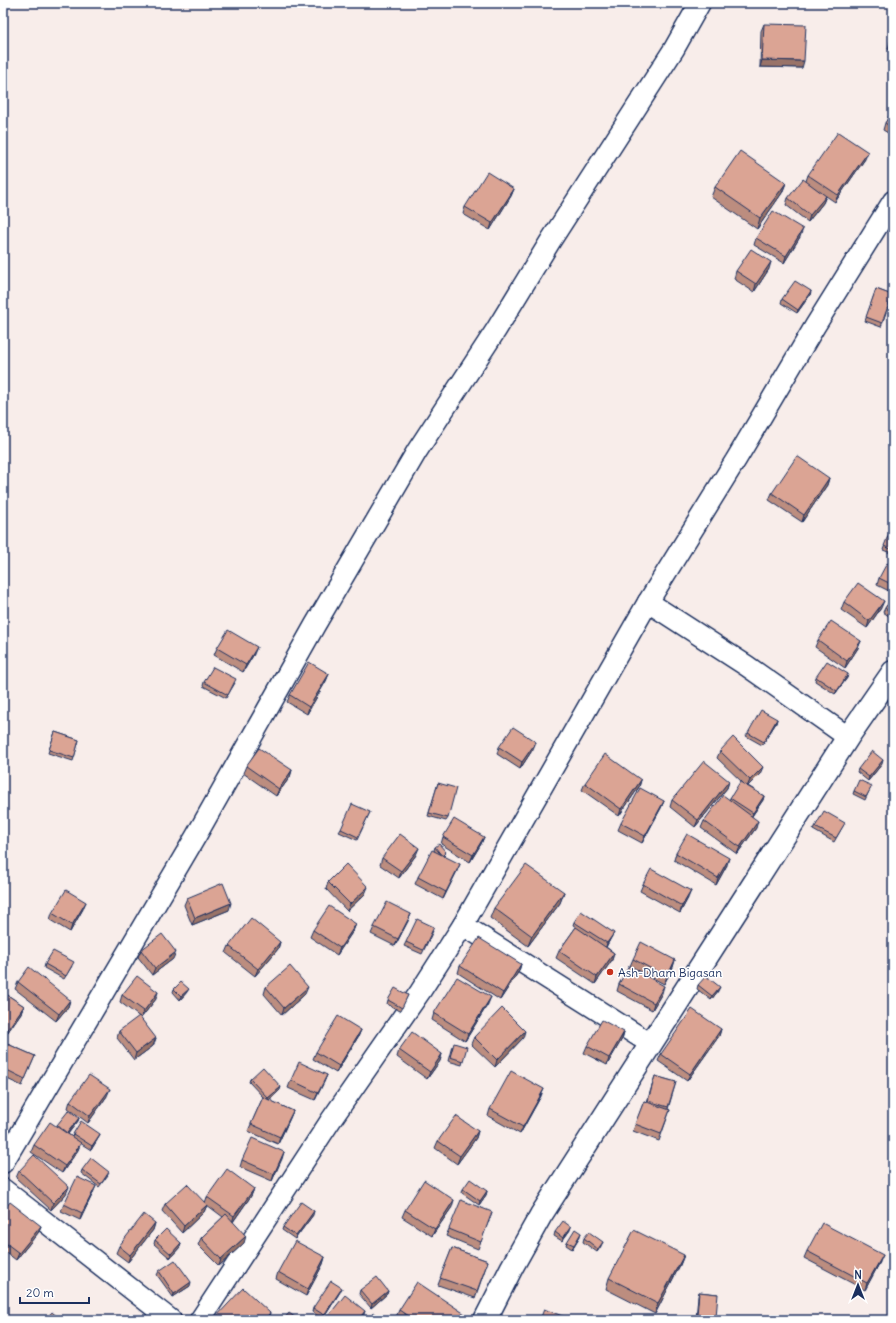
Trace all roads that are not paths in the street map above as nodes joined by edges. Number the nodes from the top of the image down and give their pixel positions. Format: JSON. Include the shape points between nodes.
{"nodes":[{"id":1,"x":700,"y":3,"type":"edge"},
{"id":2,"x":893,"y":201,"type":"edge"},
{"id":3,"x":648,"y":602,"type":"junction"},
{"id":4,"x":893,"y":672,"type":"edge"},
{"id":5,"x":848,"y":737,"type":"junction"},
{"id":6,"x":464,"y":925,"type":"junction"},
{"id":7,"x":651,"y":1044,"type":"junction"},
{"id":8,"x":3,"y":1163,"type":"edge"},
{"id":9,"x":3,"y":1189,"type":"edge"},
{"id":10,"x":171,"y":1320,"type":"edge"},
{"id":11,"x":200,"y":1320,"type":"edge"},
{"id":12,"x":485,"y":1320,"type":"edge"}],
"edges":[{"from":1,"to":8,"type":"street","via":[[674,49],[417,452],[315,625],[196,836]]},
{"from":2,"to":3,"type":"street"},
{"from":3,"to":5,"type":"street","via":[[747,666]]},
{"from":3,"to":6,"type":"street"},
{"from":4,"to":5,"type":"street"},
{"from":5,"to":7,"type":"street"},
{"from":6,"to":7,"type":"street"},
{"from":6,"to":11,"type":"street","via":[[330,1120]]},
{"from":7,"to":12,"type":"street","via":[[541,1215]]},
{"from":9,"to":10,"type":"street"}]}
